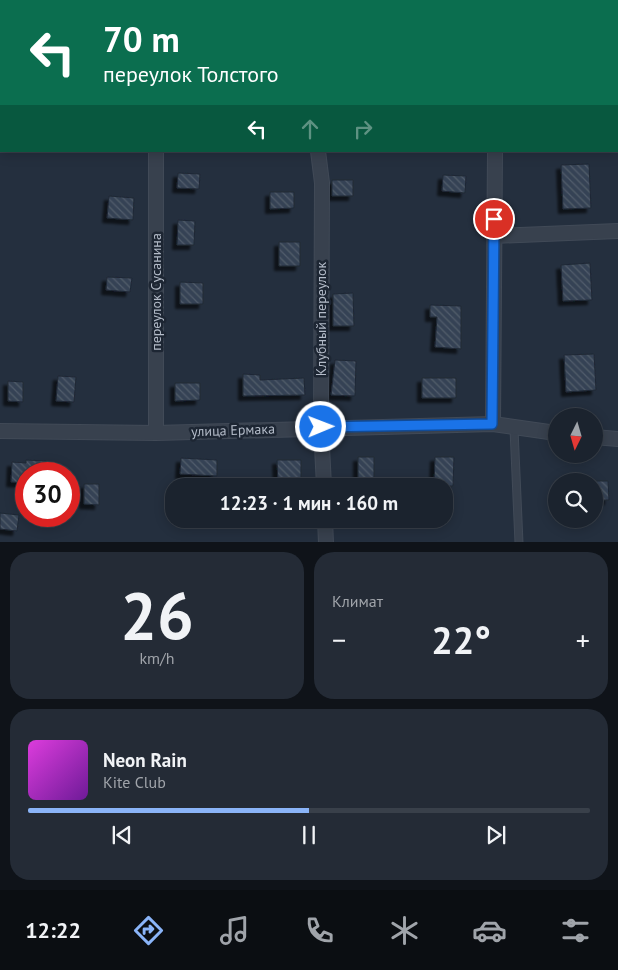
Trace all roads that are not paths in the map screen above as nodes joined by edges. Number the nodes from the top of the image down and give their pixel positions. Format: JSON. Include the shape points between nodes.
{"nodes":[{"id":1,"x":156,"y":152,"type":"edge"},
{"id":2,"x":318,"y":152,"type":"edge"},
{"id":3,"x":495,"y":152,"type":"edge"},
{"id":4,"x":618,"y":231,"type":"edge"},
{"id":5,"x":494,"y":236,"type":"junction"},
{"id":6,"x":492,"y":424,"type":"junction"},
{"id":7,"x":321,"y":427,"type":"junction"},
{"id":8,"x":514,"y":429,"type":"junction"},
{"id":9,"x":0,"y":431,"type":"edge"},
{"id":10,"x":548,"y":432,"type":"edge"},
{"id":11,"x":156,"y":433,"type":"junction"},
{"id":12,"x":603,"y":438,"type":"edge"},
{"id":13,"x":618,"y":439,"type":"edge"},
{"id":14,"x":324,"y":478,"type":"edge"},
{"id":15,"x":325,"y":528,"type":"edge"},
{"id":16,"x":326,"y":542,"type":"edge"},
{"id":17,"x":519,"y":542,"type":"edge"}],
"edges":[{"from":1,"to":11,"type":"street","name":"переулок Сусанина"},
{"from":2,"to":7,"type":"street","name":"Клубный переулок","via":[[322,183]]},
{"from":3,"to":5,"type":"street"},
{"from":4,"to":5,"type":"street"},
{"from":5,"to":6,"type":"street"},
{"from":6,"to":7,"type":"street","name":"улица Ермака"},
{"from":6,"to":8,"type":"street","name":"улица Ермака"},
{"from":7,"to":11,"type":"street","name":"улица Ермака"},
{"from":7,"to":14,"type":"street","name":"Клубный переулок"},
{"from":8,"to":10,"type":"street","name":"улица Ермака"},
{"from":8,"to":17,"type":"lane"},
{"from":9,"to":11,"type":"street","name":"улица Ермака"},
{"from":12,"to":13,"type":"street"},
{"from":15,"to":16,"type":"street"}]}
